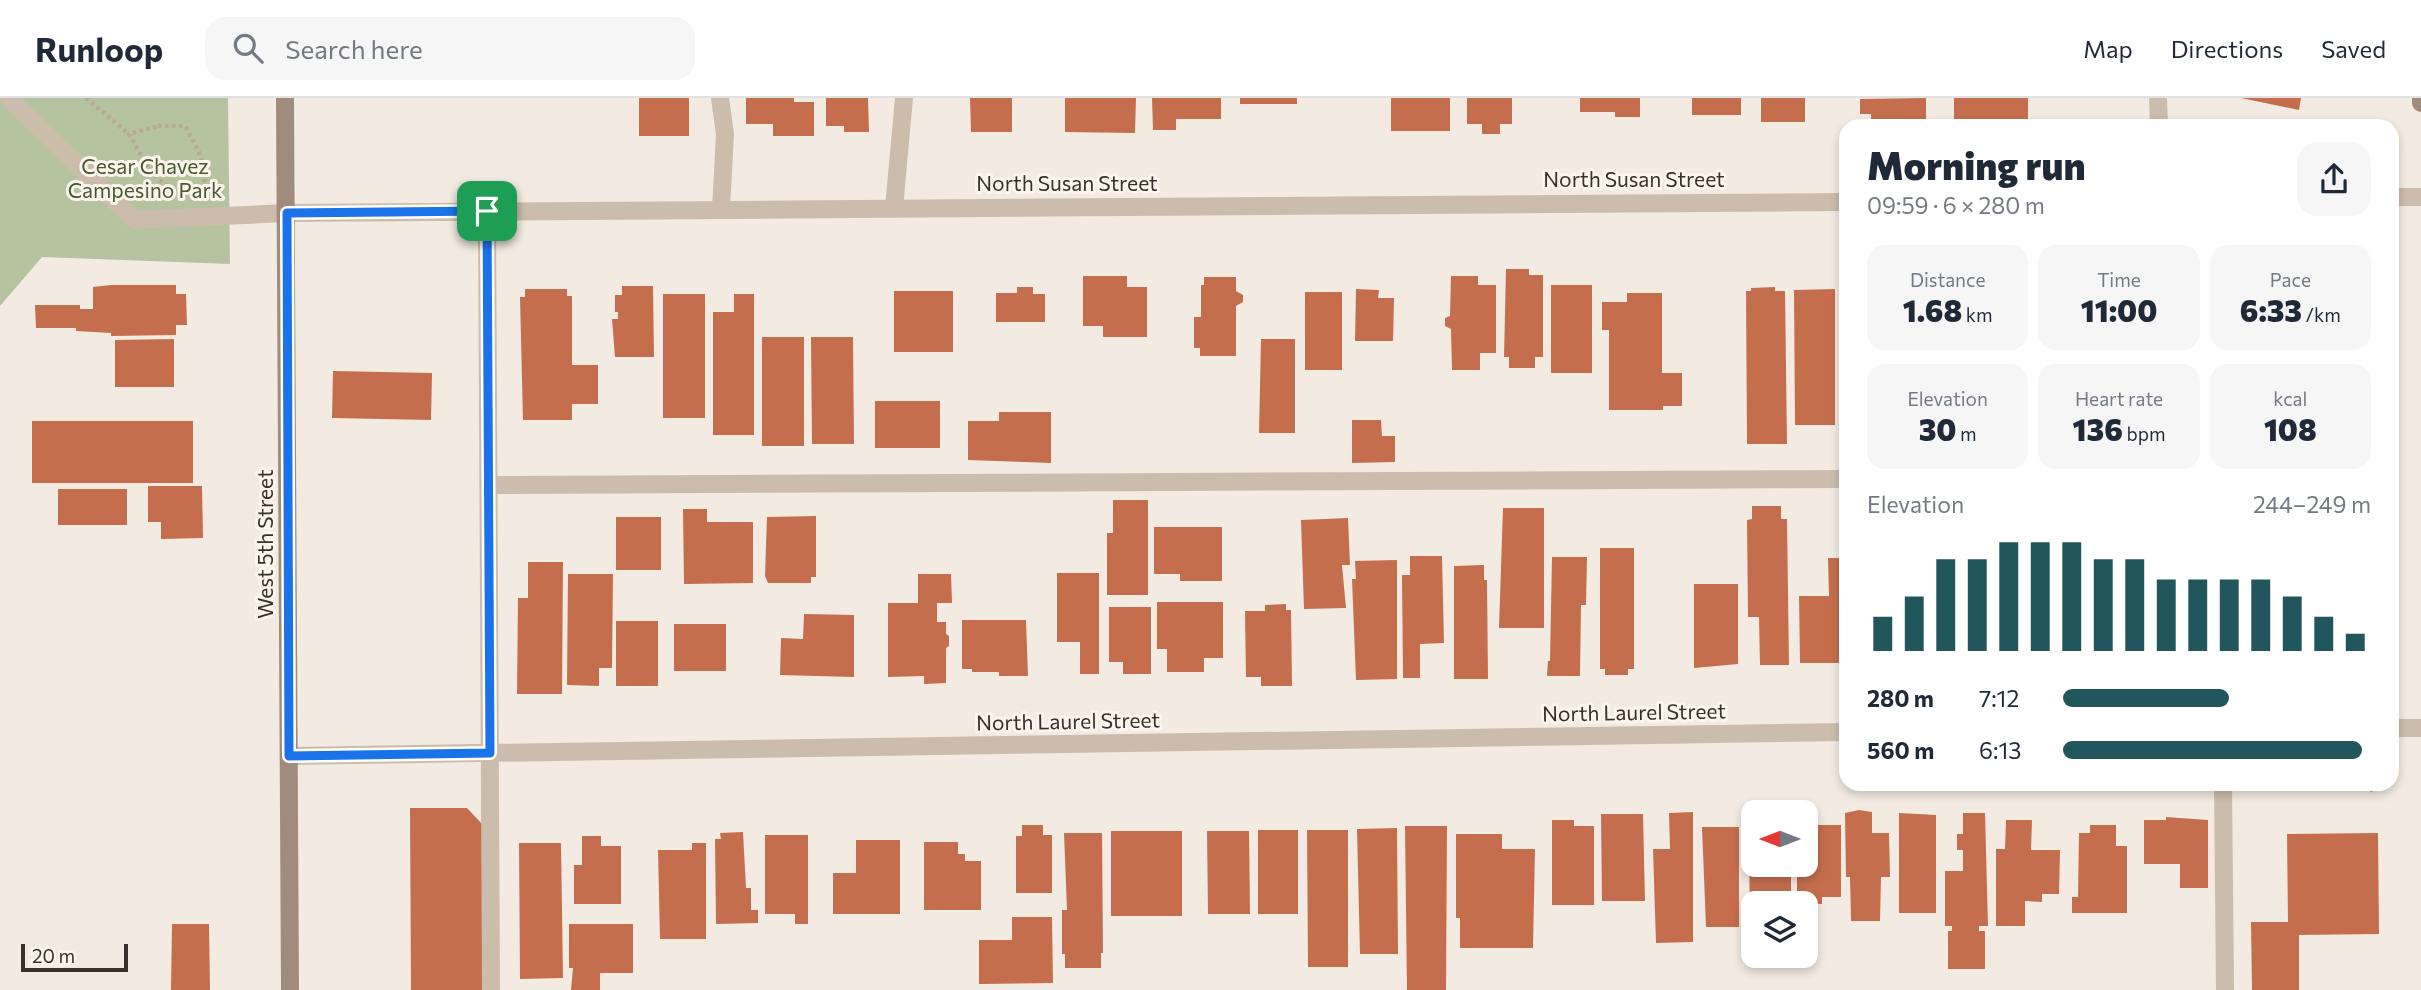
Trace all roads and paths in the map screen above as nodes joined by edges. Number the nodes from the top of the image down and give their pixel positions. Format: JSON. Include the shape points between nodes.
{"nodes":[{"id":1,"x":9,"y":98,"type":"edge"},
{"id":2,"x":86,"y":98,"type":"edge"},
{"id":3,"x":285,"y":98,"type":"edge"},
{"id":4,"x":720,"y":98,"type":"edge"},
{"id":5,"x":904,"y":98,"type":"edge"},
{"id":6,"x":2158,"y":98,"type":"edge"},
{"id":7,"x":2159,"y":119,"type":"edge"},
{"id":8,"x":129,"y":134,"type":"junction"},
{"id":9,"x":2399,"y":197,"type":"edge"},
{"id":10,"x":2421,"y":197,"type":"edge"},
{"id":11,"x":1839,"y":202,"type":"edge"},
{"id":12,"x":894,"y":208,"type":"junction"},
{"id":13,"x":721,"y":209,"type":"junction"},
{"id":14,"x":487,"y":211,"type":"junction"},
{"id":15,"x":287,"y":213,"type":"junction"},
{"id":16,"x":1839,"y":479,"type":"edge"},
{"id":17,"x":489,"y":485,"type":"junction"},
{"id":18,"x":2399,"y":728,"type":"edge"},
{"id":19,"x":2421,"y":728,"type":"edge"},
{"id":20,"x":1839,"y":732,"type":"edge"},
{"id":21,"x":490,"y":753,"type":"junction"},
{"id":22,"x":289,"y":756,"type":"junction"},
{"id":23,"x":2223,"y":791,"type":"edge"},
{"id":24,"x":289,"y":990,"type":"edge"},
{"id":25,"x":491,"y":990,"type":"edge"},
{"id":26,"x":2225,"y":990,"type":"edge"}],
"edges":[{"from":1,"to":15,"type":"street","name":"North Susan Street","via":[[134,220]]},
{"from":2,"to":8,"type":"path"},
{"from":3,"to":15,"type":"street","name":"West 5th Street"},
{"from":4,"to":13,"type":"street","via":[[725,134]]},
{"from":5,"to":12,"type":"street"},
{"from":6,"to":7,"type":"street"},
{"from":8,"to":8,"type":"path","via":[[148,168],[167,188],[191,196],[204,187],[202,156],[185,126],[158,126]]},
{"from":9,"to":10,"type":"street"},
{"from":11,"to":12,"type":"street","name":"North Susan Street"},
{"from":12,"to":13,"type":"street","name":"North Susan Street"},
{"from":13,"to":14,"type":"street","name":"North Susan Street"},
{"from":14,"to":15,"type":"street","name":"North Susan Street"},
{"from":14,"to":17,"type":"street"},
{"from":15,"to":22,"type":"street","name":"West 5th Street"},
{"from":16,"to":17,"type":"street"},
{"from":17,"to":21,"type":"street"},
{"from":18,"to":19,"type":"street"},
{"from":20,"to":21,"type":"street","name":"North Laurel Street"},
{"from":21,"to":22,"type":"street","name":"North Laurel Street"},
{"from":21,"to":25,"type":"street"},
{"from":22,"to":24,"type":"street","name":"West 5th Street"},
{"from":23,"to":26,"type":"street"}]}
